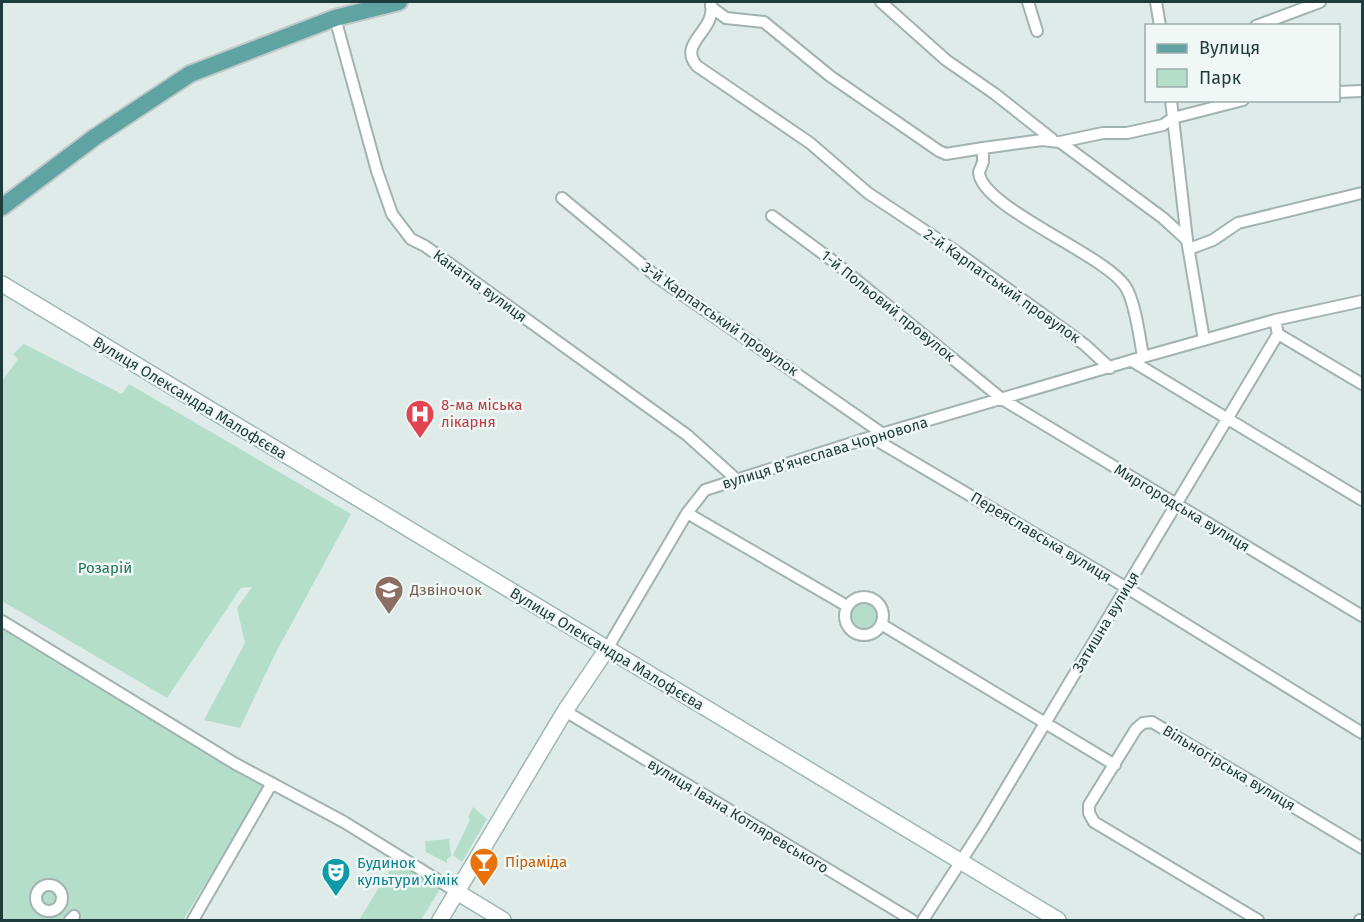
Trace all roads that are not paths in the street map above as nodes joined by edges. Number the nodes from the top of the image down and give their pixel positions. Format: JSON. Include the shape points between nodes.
{"nodes":[{"id":1,"x":399,"y":2,"type":"edge"},
{"id":2,"x":881,"y":2,"type":"edge"},
{"id":3,"x":1028,"y":2,"type":"edge"},
{"id":4,"x":1156,"y":2,"type":"edge"},
{"id":5,"x":1320,"y":2,"type":"edge"},
{"id":6,"x":711,"y":4,"type":"edge"},
{"id":7,"x":335,"y":18,"type":"junction"},
{"id":8,"x":1160,"y":24,"type":"edge"},
{"id":9,"x":1261,"y":24,"type":"edge"},
{"id":10,"x":1037,"y":31,"type":"dead end"},
{"id":11,"x":1362,"y":91,"type":"edge"},
{"id":12,"x":1340,"y":92,"type":"edge"},
{"id":13,"x":1171,"y":102,"type":"edge"},
{"id":14,"x":1235,"y":102,"type":"edge"},
{"id":15,"x":1173,"y":118,"type":"junction"},
{"id":16,"x":1056,"y":141,"type":"junction"},
{"id":17,"x":982,"y":148,"type":"junction"},
{"id":18,"x":1362,"y":193,"type":"edge"},
{"id":19,"x":561,"y":198,"type":"dead end"},
{"id":20,"x":2,"y":207,"type":"edge"},
{"id":21,"x":772,"y":216,"type":"dead end"},
{"id":22,"x":1188,"y":244,"type":"junction"},
{"id":23,"x":2,"y":284,"type":"edge"},
{"id":24,"x":1362,"y":301,"type":"edge"},
{"id":25,"x":1275,"y":320,"type":"junction"},
{"id":26,"x":1278,"y":334,"type":"junction"},
{"id":27,"x":1204,"y":340,"type":"junction"},
{"id":28,"x":1143,"y":357,"type":"junction"},
{"id":29,"x":1132,"y":361,"type":"junction"},
{"id":30,"x":1110,"y":368,"type":"junction"},
{"id":31,"x":1362,"y":384,"type":"edge"},
{"id":32,"x":1002,"y":399,"type":"junction"},
{"id":33,"x":1227,"y":418,"type":"junction"},
{"id":34,"x":864,"y":420,"type":"junction"},
{"id":35,"x":883,"y":434,"type":"junction"},
{"id":36,"x":871,"y":437,"type":"junction"},
{"id":37,"x":855,"y":442,"type":"junction"},
{"id":38,"x":736,"y":478,"type":"junction"},
{"id":39,"x":1362,"y":500,"type":"edge"},
{"id":40,"x":1176,"y":505,"type":"junction"},
{"id":41,"x":687,"y":513,"type":"junction"},
{"id":42,"x":1127,"y":588,"type":"junction"},
{"id":43,"x":847,"y":606,"type":"junction"},
{"id":44,"x":1362,"y":616,"type":"edge"},
{"id":45,"x":2,"y":621,"type":"edge"},
{"id":46,"x":881,"y":624,"type":"junction"},
{"id":47,"x":607,"y":649,"type":"junction"},
{"id":48,"x":564,"y":711,"type":"junction"},
{"id":49,"x":1044,"y":723,"type":"junction"},
{"id":50,"x":1362,"y":733,"type":"edge"},
{"id":51,"x":1115,"y":765,"type":"junction"},
{"id":52,"x":272,"y":783,"type":"junction"},
{"id":53,"x":1362,"y":848,"type":"edge"},
{"id":54,"x":960,"y":861,"type":"junction"},
{"id":55,"x":457,"y":892,"type":"junction"},
{"id":56,"x":193,"y":921,"type":"edge"},
{"id":57,"x":440,"y":921,"type":"edge"},
{"id":58,"x":503,"y":921,"type":"edge"},
{"id":59,"x":912,"y":921,"type":"edge"},
{"id":60,"x":923,"y":921,"type":"edge"},
{"id":61,"x":1058,"y":921,"type":"edge"},
{"id":62,"x":1258,"y":921,"type":"edge"}],
"edges":[{"from":1,"to":7,"type":"main road"},
{"from":2,"to":16,"type":"street","via":[[946,60]]},
{"from":3,"to":10,"type":"street"},
{"from":4,"to":8,"type":"street"},
{"from":5,"to":9,"type":"street"},
{"from":6,"to":17,"type":"street","via":[[726,18],[764,22],[830,76],[939,151],[946,154]]},
{"from":6,"to":30,"type":"street","name":"2-й Карпатський провулок","via":[[711,19],[692,43],[691,59],[697,66],[810,143],[868,193],[1085,345]]},
{"from":7,"to":20,"type":"main road","via":[[190,74],[95,137]]},
{"from":7,"to":38,"type":"street","name":"Канатна вулиця","via":[[385,196],[392,214],[411,239],[687,435]]},
{"from":11,"to":12,"type":"street"},
{"from":13,"to":15,"type":"street"},
{"from":14,"to":15,"type":"street"},
{"from":15,"to":16,"type":"street","via":[[1163,125],[1127,133]]},
{"from":15,"to":22,"type":"street"},
{"from":16,"to":17,"type":"street"},
{"from":16,"to":22,"type":"street","via":[[1163,218]]},
{"from":17,"to":28,"type":"street","via":[[979,172],[983,185],[1015,212],[1058,237],[1125,286]]},
{"from":18,"to":22,"type":"street","via":[[1238,223],[1213,240]]},
{"from":19,"to":34,"type":"street","name":"3-й Карпатський провулок","via":[[657,277]]},
{"from":21,"to":32,"type":"street","name":"1-й Польовий провулок"},
{"from":22,"to":27,"type":"street"},
{"from":23,"to":47,"type":"street","name":"Вулиця Олександра Малофєєва"},
{"from":24,"to":25,"type":"street","name":"вулиця Вʼячеслава Чорновола"},
{"from":25,"to":26,"type":"street"},
{"from":25,"to":27,"type":"street","name":"вулиця Вʼячеслава Чорновола"},
{"from":26,"to":31,"type":"street"},
{"from":26,"to":33,"type":"street","name":"Затишна вулиця"},
{"from":27,"to":28,"type":"street","name":"вулиця Вʼячеслава Чорновола"},
{"from":28,"to":29,"type":"street","name":"вулиця Вʼячеслава Чорновола"},
{"from":29,"to":30,"type":"street","name":"вулиця Вʼячеслава Чорновола"},
{"from":29,"to":33,"type":"street"},
{"from":30,"to":32,"type":"street","name":"вулиця Вʼячеслава Чорновола"},
{"from":32,"to":35,"type":"street","name":"вулиця Вʼячеслава Чорновола"},
{"from":32,"to":40,"type":"street","name":"Миргородська вулиця"},
{"from":33,"to":39,"type":"street"},
{"from":33,"to":40,"type":"street","name":"Затишна вулиця"},
{"from":34,"to":35,"type":"street","name":"3-й Карпатський провулок"},
{"from":34,"to":37,"type":"street"},
{"from":35,"to":36,"type":"street","name":"вулиця Вʼячеслава Чорновола"},
{"from":36,"to":37,"type":"street","name":"вулиця Вʼячеслава Чорновола"},
{"from":36,"to":42,"type":"street","name":"Переяславська вулиця"},
{"from":37,"to":38,"type":"street","name":"вулиця Вʼячеслава Чорновола"},
{"from":38,"to":41,"type":"street","name":"вулиця Вʼячеслава Чорновола","via":[[705,490]]},
{"from":40,"to":42,"type":"street","name":"Затишна вулиця"},
{"from":40,"to":44,"type":"street","name":"Миргородська вулиця"},
{"from":41,"to":43,"type":"street"},
{"from":41,"to":47,"type":"street","name":"вулиця Вʼячеслава Чорновола"},
{"from":42,"to":49,"type":"street","name":"Затишна вулиця"},
{"from":42,"to":50,"type":"street","name":"Переяславська вулиця"},
{"from":43,"to":46,"type":"street","via":[[857,598],[876,601],[883,612]]},
{"from":43,"to":46,"type":"street","via":[[846,624],[854,633],[866,635]]},
{"from":45,"to":52,"type":"street"},
{"from":46,"to":49,"type":"street"},
{"from":47,"to":48,"type":"street","name":"вулиця Вʼячеслава Чорновола"},
{"from":47,"to":54,"type":"street","name":"Вулиця Олександра Малофєєва"},
{"from":48,"to":55,"type":"street","name":"вулиця Вʼячеслава Чорновола"},
{"from":48,"to":59,"type":"street","name":"вулиця Івана Котляревського"},
{"from":49,"to":51,"type":"street"},
{"from":49,"to":54,"type":"street","name":"Затишна вулиця"},
{"from":51,"to":53,"type":"street","name":"Вільногірська вулиця","via":[[1136,729],[1152,722]]},
{"from":51,"to":62,"type":"street","name":"Вільногірська вулиця","via":[[1089,805],[1094,822]]},
{"from":52,"to":55,"type":"street"},
{"from":52,"to":56,"type":"street"},
{"from":54,"to":60,"type":"street","name":"Затишна вулиця"},
{"from":54,"to":61,"type":"street","name":"Вулиця Олександра Малофєєва"},
{"from":55,"to":57,"type":"street","name":"вулиця Вʼячеслава Чорновола"},
{"from":55,"to":58,"type":"street"}]}
